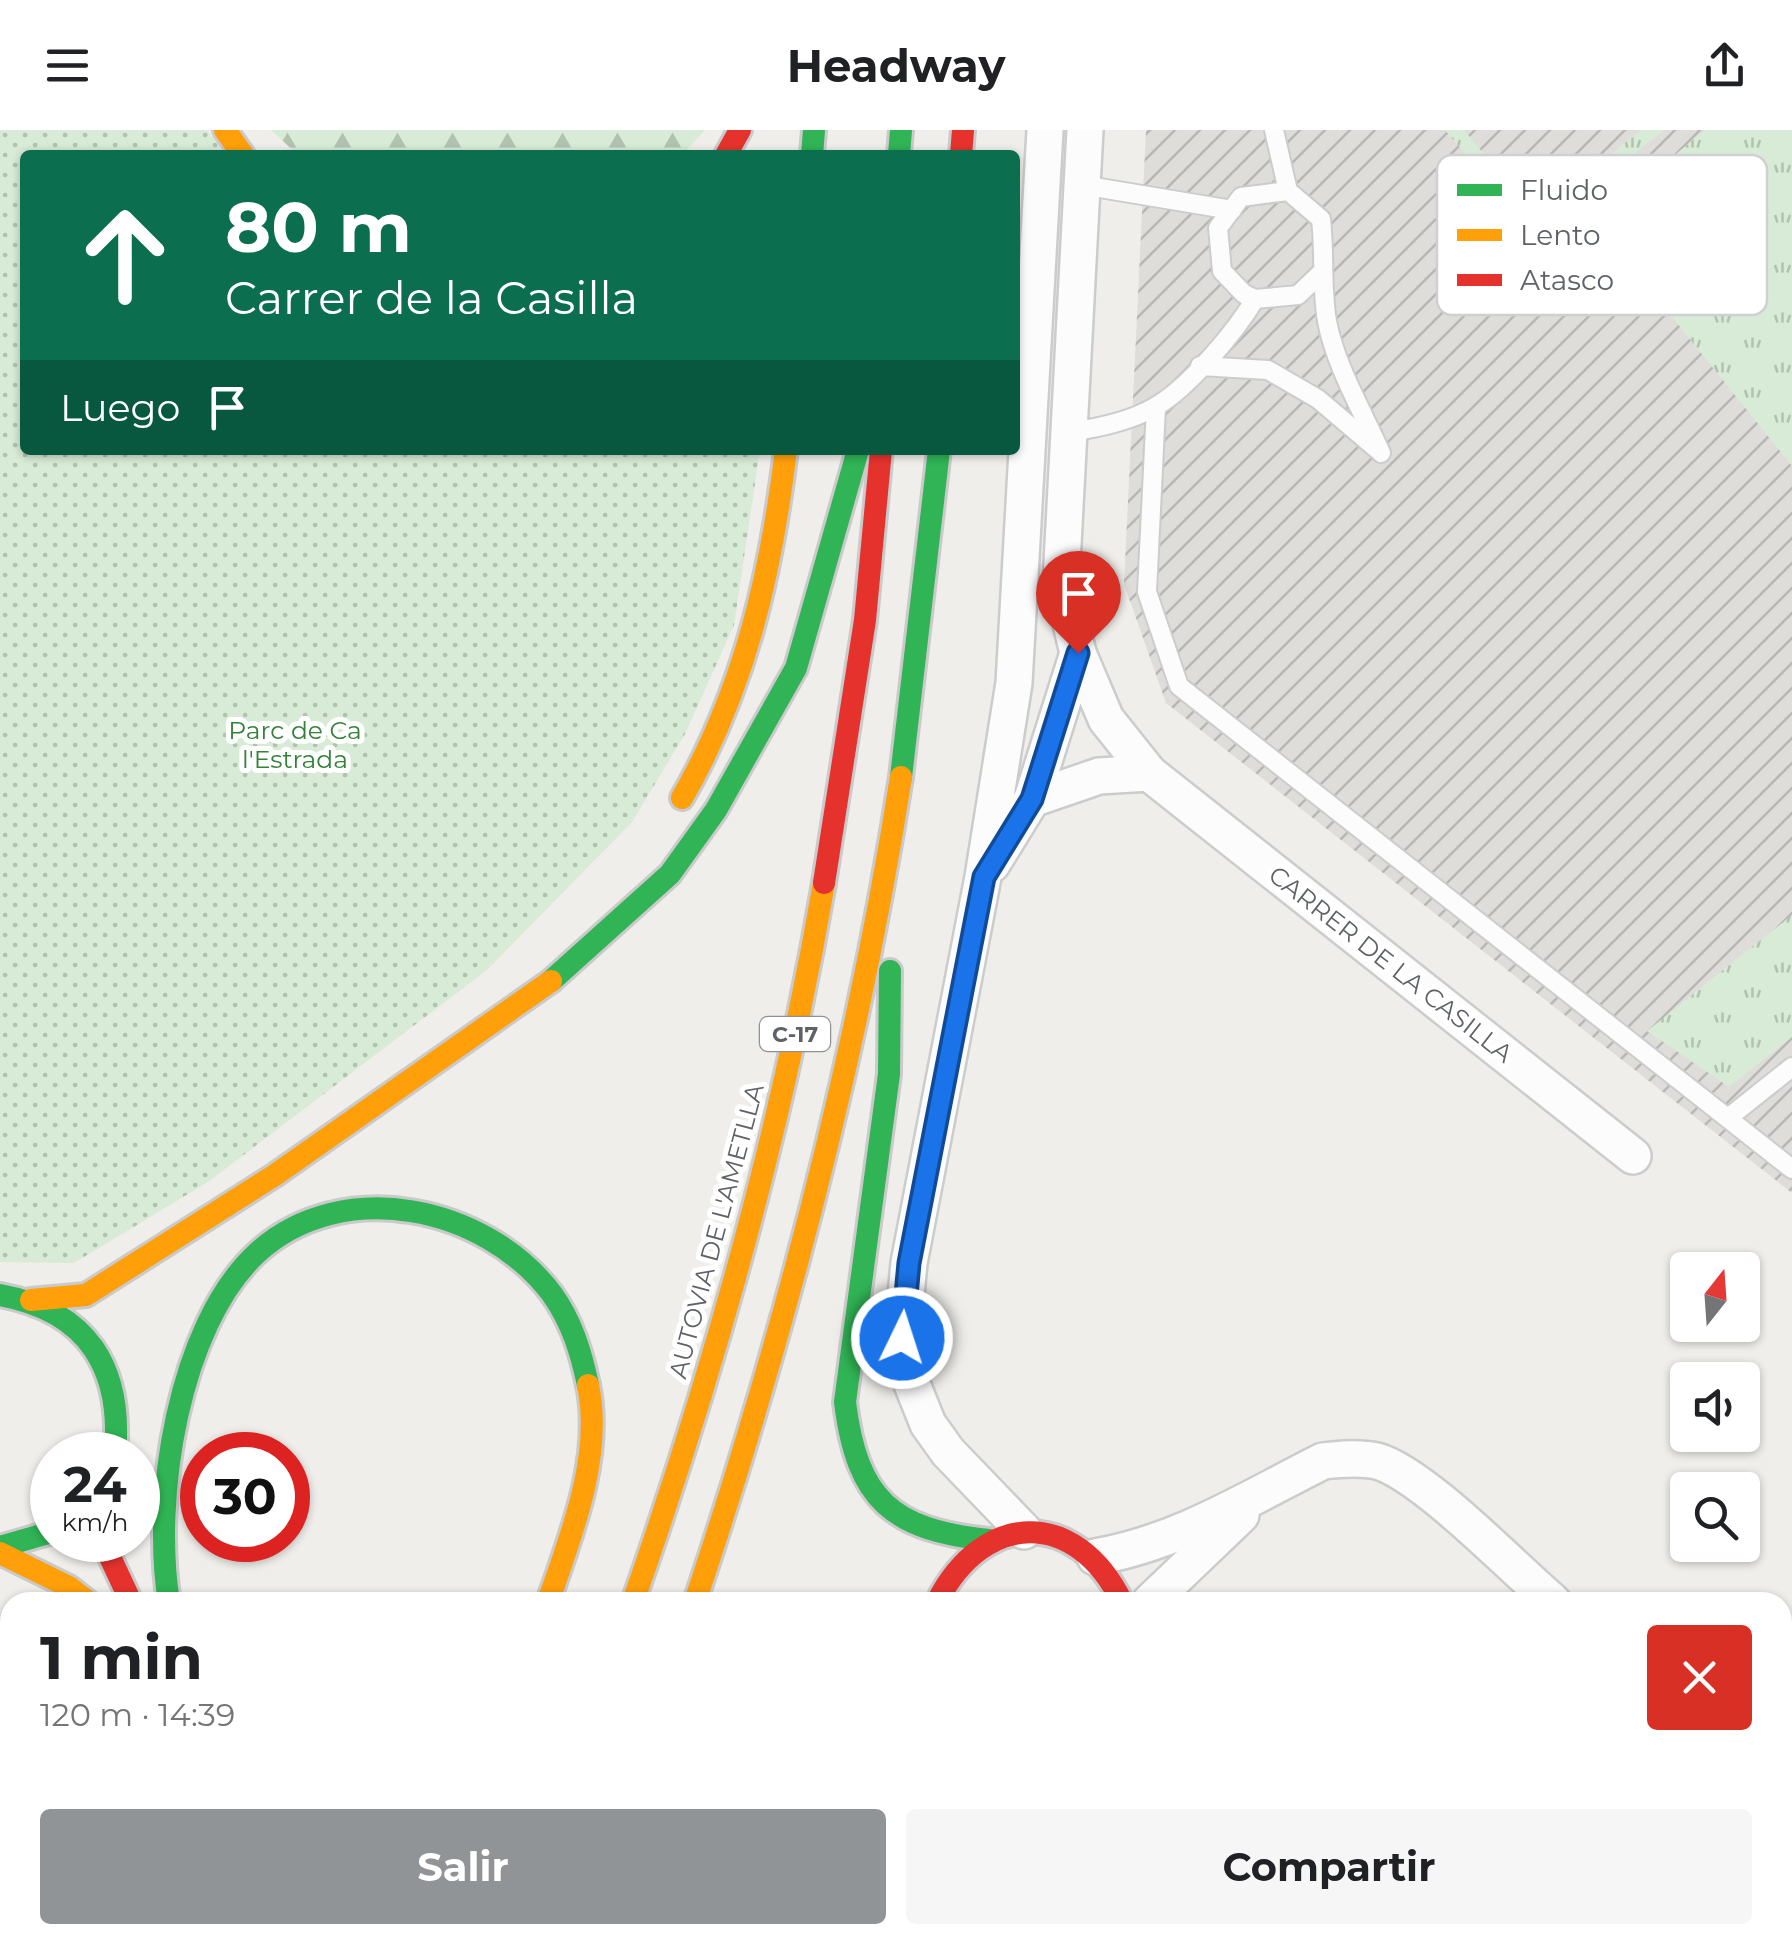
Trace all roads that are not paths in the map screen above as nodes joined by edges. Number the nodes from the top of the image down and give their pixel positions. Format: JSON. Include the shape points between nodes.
{"nodes":[{"id":1,"x":1045,"y":130,"type":"edge"},
{"id":2,"x":1085,"y":130,"type":"edge"},
{"id":3,"x":1274,"y":130,"type":"edge"},
{"id":4,"x":1082,"y":185,"type":"junction"},
{"id":5,"x":1288,"y":191,"type":"junction"},
{"id":6,"x":1232,"y":210,"type":"junction"},
{"id":7,"x":1321,"y":273,"type":"junction"},
{"id":8,"x":1255,"y":298,"type":"junction"},
{"id":9,"x":1200,"y":366,"type":"junction"},
{"id":10,"x":1156,"y":408,"type":"junction"},
{"id":11,"x":1070,"y":432,"type":"junction"},
{"id":12,"x":785,"y":455,"type":"edge"},
{"id":13,"x":857,"y":455,"type":"edge"},
{"id":14,"x":881,"y":455,"type":"edge"},
{"id":15,"x":938,"y":455,"type":"edge"},
{"id":16,"x":1078,"y":653,"type":"junction"},
{"id":17,"x":1149,"y":773,"type":"junction"},
{"id":18,"x":1032,"y":799,"type":"junction"},
{"id":19,"x":669,"y":818,"type":"dead end"},
{"id":20,"x":984,"y":877,"type":"junction"},
{"id":21,"x":884,"y":882,"type":"junction"},
{"id":22,"x":574,"y":928,"type":"dead end"},
{"id":23,"x":429,"y":1066,"type":"junction"},
{"id":24,"x":1792,"y":1067,"type":"edge"},
{"id":25,"x":1728,"y":1118,"type":"junction"},
{"id":26,"x":1633,"y":1156,"type":"dead end"},
{"id":27,"x":1792,"y":1169,"type":"edge"},
{"id":28,"x":0,"y":1295,"type":"edge"},
{"id":29,"x":31,"y":1300,"type":"junction"},
{"id":30,"x":116,"y":1432,"type":"edge"},
{"id":31,"x":1271,"y":1487,"type":"junction"},
{"id":32,"x":1024,"y":1532,"type":"junction"},
{"id":33,"x":30,"y":1540,"type":"edge"},
{"id":34,"x":989,"y":1540,"type":"junction"},
{"id":35,"x":0,"y":1550,"type":"edge"},
{"id":36,"x":1095,"y":1557,"type":"junction"},
{"id":37,"x":112,"y":1562,"type":"edge"},
{"id":38,"x":76,"y":1592,"type":"edge"},
{"id":39,"x":126,"y":1592,"type":"edge"},
{"id":40,"x":168,"y":1592,"type":"edge"},
{"id":41,"x":552,"y":1592,"type":"edge"},
{"id":42,"x":635,"y":1592,"type":"edge"},
{"id":43,"x":699,"y":1592,"type":"edge"},
{"id":44,"x":943,"y":1592,"type":"edge"},
{"id":45,"x":1117,"y":1592,"type":"edge"},
{"id":46,"x":1161,"y":1592,"type":"edge"},
{"id":47,"x":1541,"y":1592,"type":"edge"}],
"edges":[{"from":1,"to":20,"type":"street","via":[[1014,683]]},
{"from":2,"to":4,"type":"street","name":"CARRER DE LA CASILLA"},
{"from":3,"to":5,"type":"lane"},
{"from":4,"to":6,"type":"lane"},
{"from":4,"to":11,"type":"street","name":"CARRER DE LA CASILLA"},
{"from":5,"to":6,"type":"lane","via":[[1245,195]]},
{"from":5,"to":7,"type":"lane","via":[[1321,219]]},
{"from":6,"to":8,"type":"lane","via":[[1218,228],[1222,271]]},
{"from":7,"to":8,"type":"lane","via":[[1298,294]]},
{"from":7,"to":9,"type":"lane","via":[[1328,326],[1382,453],[1318,398],[1268,370]]},
{"from":8,"to":9,"type":"lane","via":[[1236,332]]},
{"from":9,"to":10,"type":"lane"},
{"from":10,"to":11,"type":"lane"},
{"from":10,"to":25,"type":"lane","via":[[1147,592],[1179,686]]},
{"from":11,"to":16,"type":"street","name":"CARRER DE LA CASILLA","via":[[1062,582]]},
{"from":12,"to":19,"type":"main road","via":[[751,649],[708,757]]},
{"from":13,"to":23,"type":"main road","via":[[796,668],[716,810],[670,874],[556,978]]},
{"from":14,"to":42,"type":"main road","name":"AUTOVIA DE L'AMETLLA","number":"C-17","via":[[864,634],[809,973],[718,1340]]},
{"from":15,"to":21,"type":"main road","number":"C-17"},
{"from":16,"to":17,"type":"street","name":"CARRER DE LA CASILLA","via":[[1106,719]]},
{"from":16,"to":18,"type":"street"},
{"from":17,"to":18,"type":"street","via":[[1099,776]]},
{"from":17,"to":26,"type":"street","name":"CARRER DE LA CASILLA"},
{"from":18,"to":20,"type":"street"},
{"from":20,"to":32,"type":"street","via":[[909,1263],[902,1338],[928,1424]]},
{"from":21,"to":34,"type":"main road","via":[[888,1074],[845,1402],[847,1431],[866,1486],[888,1510],[942,1538]]},
{"from":21,"to":43,"type":"main road","number":"C-17","via":[[800,1255]]},
{"from":22,"to":23,"type":"main road"},
{"from":23,"to":29,"type":"main road","via":[[115,1278],[86,1294]]},
{"from":24,"to":25,"type":"lane"},
{"from":25,"to":27,"type":"lane"},
{"from":28,"to":29,"type":"main road"},
{"from":29,"to":30,"type":"main road","via":[[80,1328],[98,1350],[118,1402]]},
{"from":31,"to":36,"type":"street","via":[[1181,1534]]},
{"from":31,"to":46,"type":"street"},
{"from":31,"to":47,"type":"street","via":[[1323,1461],[1379,1462],[1419,1486]]},
{"from":32,"to":34,"type":"main road"},
{"from":32,"to":36,"type":"main road","via":[[1063,1537]]},
{"from":33,"to":35,"type":"main road"},
{"from":34,"to":44,"type":"main road","via":[[954,1567]]},
{"from":35,"to":38,"type":"main road"},
{"from":36,"to":45,"type":"main road"},
{"from":37,"to":39,"type":"main road"},
{"from":40,"to":41,"type":"main road","via":[[164,1513],[186,1382],[208,1315],[262,1248],[297,1226],[386,1207],[446,1217],[506,1247],[561,1306],[581,1351],[590,1395],[585,1470],[574,1530]]}]}
